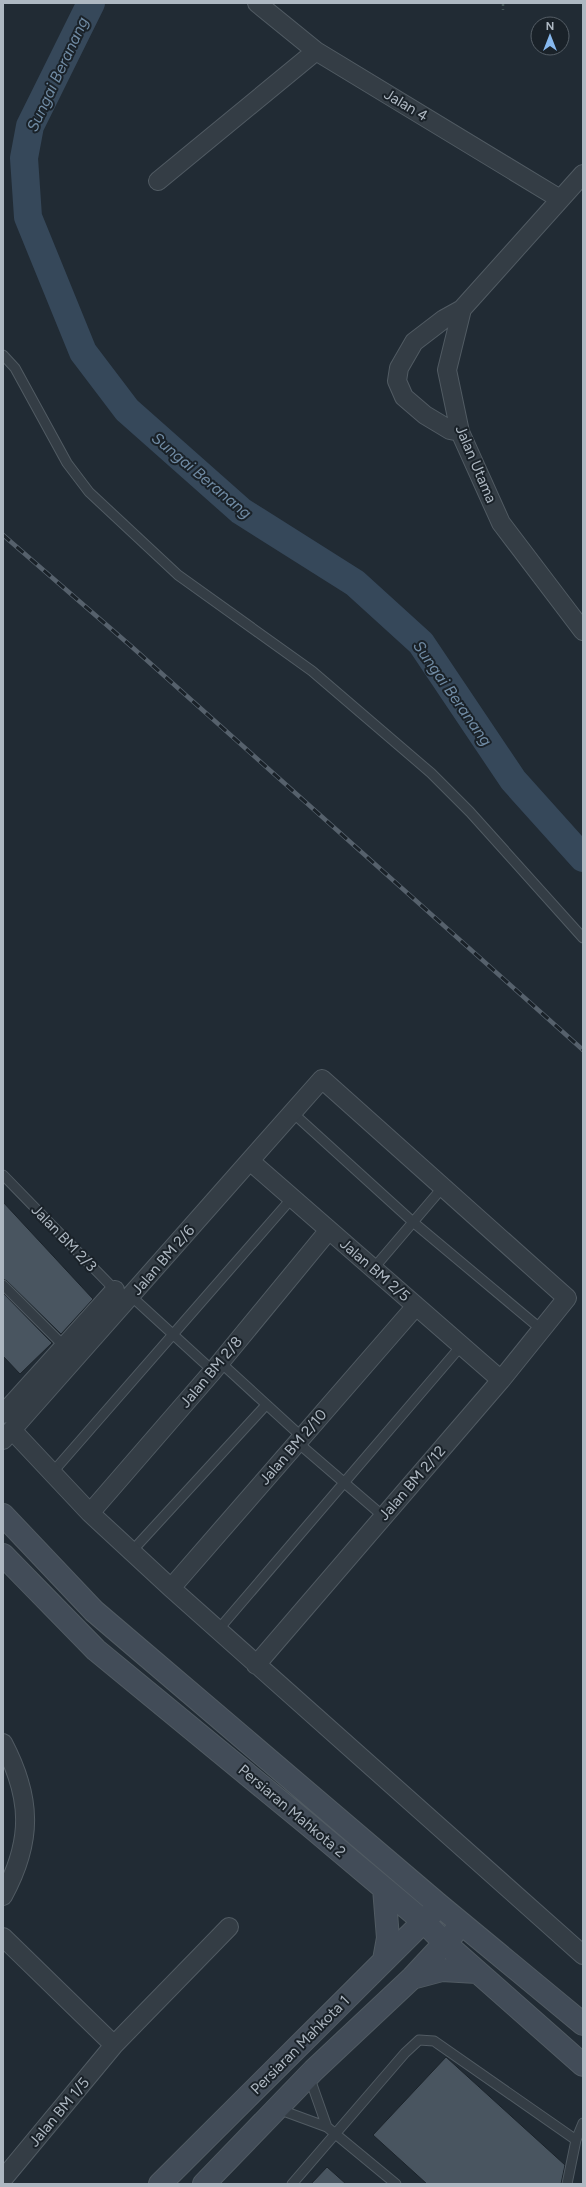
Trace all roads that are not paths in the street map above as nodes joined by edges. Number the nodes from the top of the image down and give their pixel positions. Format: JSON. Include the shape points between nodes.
{"nodes":[{"id":1,"x":257,"y":3,"type":"edge"},
{"id":2,"x":316,"y":50,"type":"junction"},
{"id":3,"x":583,"y":174,"type":"edge"},
{"id":4,"x":158,"y":181,"type":"dead end"},
{"id":5,"x":560,"y":199,"type":"junction"},
{"id":6,"x":462,"y":309,"type":"junction"},
{"id":7,"x":3,"y":355,"type":"edge"},
{"id":8,"x":460,"y":432,"type":"junction"},
{"id":9,"x":583,"y":631,"type":"edge"},
{"id":10,"x":583,"y":938,"type":"edge"},
{"id":11,"x":292,"y":1113,"type":"junction"},
{"id":12,"x":250,"y":1161,"type":"junction"},
{"id":13,"x":4,"y":1178,"type":"edge"},
{"id":14,"x":443,"y":1187,"type":"junction"},
{"id":15,"x":292,"y":1198,"type":"junction"},
{"id":16,"x":413,"y":1222,"type":"junction"},
{"id":17,"x":329,"y":1230,"type":"junction"},
{"id":18,"x":374,"y":1269,"type":"junction"},
{"id":19,"x":3,"y":1285,"type":"edge"},
{"id":20,"x":124,"y":1296,"type":"junction"},
{"id":21,"x":416,"y":1306,"type":"junction"},
{"id":22,"x":542,"y":1330,"type":"junction"},
{"id":23,"x":173,"y":1334,"type":"junction"},
{"id":24,"x":64,"y":1346,"type":"junction"},
{"id":25,"x":461,"y":1346,"type":"junction"},
{"id":26,"x":216,"y":1367,"type":"junction"},
{"id":27,"x":501,"y":1380,"type":"junction"},
{"id":28,"x":266,"y":1405,"type":"junction"},
{"id":29,"x":3,"y":1414,"type":"edge"},
{"id":30,"x":6,"y":1430,"type":"edge"},
{"id":31,"x":300,"y":1439,"type":"junction"},
{"id":32,"x":52,"y":1473,"type":"junction"},
{"id":33,"x":344,"y":1483,"type":"junction"},
{"id":34,"x":90,"y":1513,"type":"junction"},
{"id":35,"x":3,"y":1515,"type":"edge"},
{"id":36,"x":383,"y":1516,"type":"junction"},
{"id":37,"x":132,"y":1551,"type":"junction"},
{"id":38,"x":3,"y":1555,"type":"edge"},
{"id":39,"x":171,"y":1588,"type":"junction"},
{"id":40,"x":218,"y":1630,"type":"junction"},
{"id":41,"x":256,"y":1665,"type":"junction"},
{"id":42,"x":3,"y":1743,"type":"edge"},
{"id":43,"x":384,"y":1888,"type":"junction"},
{"id":44,"x":3,"y":1896,"type":"edge"},
{"id":45,"x":439,"y":1905,"type":"junction"},
{"id":46,"x":424,"y":1922,"type":"junction"},
{"id":47,"x":462,"y":1923,"type":"junction"},
{"id":48,"x":229,"y":1927,"type":"dead end"},
{"id":49,"x":3,"y":1937,"type":"edge"},
{"id":50,"x":446,"y":1944,"type":"junction"},
{"id":51,"x":583,"y":1955,"type":"edge"},
{"id":52,"x":384,"y":1960,"type":"junction"},
{"id":53,"x":477,"y":1972,"type":"junction"},
{"id":54,"x":412,"y":1978,"type":"junction"},
{"id":55,"x":583,"y":2024,"type":"edge"},
{"id":56,"x":114,"y":2045,"type":"junction"},
{"id":57,"x":583,"y":2065,"type":"edge"},
{"id":58,"x":309,"y":2076,"type":"junction"},
{"id":59,"x":278,"y":2109,"type":"junction"},
{"id":60,"x":583,"y":2123,"type":"edge"},
{"id":61,"x":327,"y":2127,"type":"junction"},
{"id":62,"x":336,"y":2135,"type":"junction"},
{"id":63,"x":576,"y":2140,"type":"junction"},
{"id":64,"x":3,"y":2179,"type":"edge"},
{"id":65,"x":160,"y":2184,"type":"edge"},
{"id":66,"x":204,"y":2184,"type":"edge"},
{"id":67,"x":292,"y":2184,"type":"edge"},
{"id":68,"x":396,"y":2184,"type":"edge"},
{"id":69,"x":567,"y":2184,"type":"edge"}],
"edges":[{"from":1,"to":2,"type":"street","name":"Jalan 4"},
{"from":2,"to":4,"type":"street"},
{"from":2,"to":5,"type":"street","name":"Jalan 4"},
{"from":3,"to":5,"type":"street","name":"Jalan Utama"},
{"from":5,"to":6,"type":"street","name":"Jalan Utama"},
{"from":6,"to":8,"type":"street","name":"Jalan Utama","via":[[447,370]]},
{"from":6,"to":8,"type":"street","via":[[414,342],[399,368],[397,381],[404,397],[425,415],[450,430]]},
{"from":7,"to":10,"type":"lane","via":[[15,368],[67,463],[89,492],[178,575],[312,671],[431,773],[470,812]]},
{"from":8,"to":9,"type":"street","name":"Jalan Utama","via":[[501,523]]},
{"from":11,"to":12,"type":"street","name":"Jalan BM 2/6"},
{"from":11,"to":14,"type":"street","name":"Jalan BM 2/6","via":[[322,1078]]},
{"from":11,"to":16,"type":"lane"},
{"from":12,"to":15,"type":"street","name":"Jalan BM 2/5"},
{"from":12,"to":20,"type":"street","name":"Jalan BM 2/6"},
{"from":13,"to":20,"type":"lane","name":"Jalan BM 2/3"},
{"from":14,"to":16,"type":"lane"},
{"from":14,"to":22,"type":"street","name":"Jalan BM 2/12","via":[[567,1298]]},
{"from":15,"to":17,"type":"street","name":"Jalan BM 2/5"},
{"from":15,"to":23,"type":"lane"},
{"from":16,"to":18,"type":"lane"},
{"from":16,"to":22,"type":"lane"},
{"from":17,"to":18,"type":"street","name":"Jalan BM 2/5"},
{"from":17,"to":26,"type":"street","name":"Jalan BM 2/8"},
{"from":18,"to":21,"type":"street","name":"Jalan BM 2/5"},
{"from":19,"to":24,"type":"lane"},
{"from":20,"to":23,"type":"lane","name":"Jalan BM 2/3"},
{"from":20,"to":24,"type":"street"},
{"from":20,"to":30,"type":"street","name":"Jalan BM 2/6"},
{"from":21,"to":25,"type":"street","name":"Jalan BM 2/5"},
{"from":21,"to":31,"type":"street","name":"Jalan BM 2/10"},
{"from":22,"to":27,"type":"street","name":"Jalan BM 2/12"},
{"from":23,"to":26,"type":"lane","name":"Jalan BM 2/3"},
{"from":23,"to":32,"type":"lane"},
{"from":24,"to":29,"type":"street"},
{"from":25,"to":27,"type":"street","name":"Jalan BM 2/5"},
{"from":25,"to":33,"type":"lane"},
{"from":26,"to":28,"type":"lane","name":"Jalan BM 2/3"},
{"from":26,"to":34,"type":"street","name":"Jalan BM 2/8"},
{"from":27,"to":36,"type":"street","name":"Jalan BM 2/12"},
{"from":28,"to":31,"type":"lane","name":"Jalan BM 2/3"},
{"from":28,"to":37,"type":"lane"},
{"from":30,"to":32,"type":"street"},
{"from":31,"to":33,"type":"lane","name":"Jalan BM 2/3"},
{"from":31,"to":39,"type":"street","name":"Jalan BM 2/10"},
{"from":32,"to":34,"type":"street"},
{"from":33,"to":36,"type":"lane","name":"Jalan BM 2/3"},
{"from":33,"to":40,"type":"lane"},
{"from":34,"to":37,"type":"street"},
{"from":35,"to":45,"type":"main road","name":"Persiaran Mahkota 2","via":[[94,1611]]},
{"from":36,"to":41,"type":"street","name":"Jalan BM 2/12"},
{"from":37,"to":39,"type":"street"},
{"from":38,"to":43,"type":"main road","name":"Persiaran Mahkota 2","via":[[96,1650]]},
{"from":39,"to":40,"type":"street"},
{"from":40,"to":41,"type":"street"},
{"from":41,"to":51,"type":"street"},
{"from":42,"to":44,"type":"street","via":[[15,1766],[23,1792],[25,1819],[23,1846],[13,1878]]},
{"from":43,"to":46,"type":"main road","name":"Persiaran Mahkota 2"},
{"from":43,"to":52,"type":"main road","via":[[388,1938]]},
{"from":45,"to":46,"type":"main road","name":"Persiaran Mahkota 1"},
{"from":45,"to":47,"type":"main road","name":"Persiaran Mahkota 2"},
{"from":46,"to":50,"type":"main road","name":"Persiaran Mahkota 2"},
{"from":46,"to":52,"type":"main road","name":"Persiaran Mahkota 1"},
{"from":47,"to":50,"type":"main road","name":"Persiaran Mahkota 1"},
{"from":47,"to":55,"type":"main road","name":"Persiaran Mahkota 2"},
{"from":48,"to":56,"type":"street","name":"Jalan BM 1/5"},
{"from":49,"to":56,"type":"street"},
{"from":50,"to":53,"type":"main road","name":"Persiaran Mahkota 2"},
{"from":50,"to":54,"type":"main road","name":"Persiaran Mahkota 1"},
{"from":52,"to":65,"type":"main road","name":"Persiaran Mahkota 1"},
{"from":53,"to":54,"type":"main road","via":[[442,1970]]},
{"from":53,"to":57,"type":"main road","name":"Persiaran Mahkota 2"},
{"from":54,"to":58,"type":"main road","name":"Persiaran Mahkota 1"},
{"from":56,"to":64,"type":"street","name":"Jalan BM 1/5"},
{"from":58,"to":59,"type":"main road","name":"Persiaran Mahkota 1"},
{"from":58,"to":61,"type":"lane"},
{"from":59,"to":61,"type":"lane"},
{"from":59,"to":66,"type":"main road","name":"Persiaran Mahkota 1"},
{"from":60,"to":63,"type":"lane"},
{"from":61,"to":62,"type":"lane"},
{"from":62,"to":63,"type":"lane","via":[[419,2040],[434,2041]]},
{"from":62,"to":67,"type":"lane"},
{"from":62,"to":68,"type":"lane"},
{"from":63,"to":69,"type":"lane"}]}
